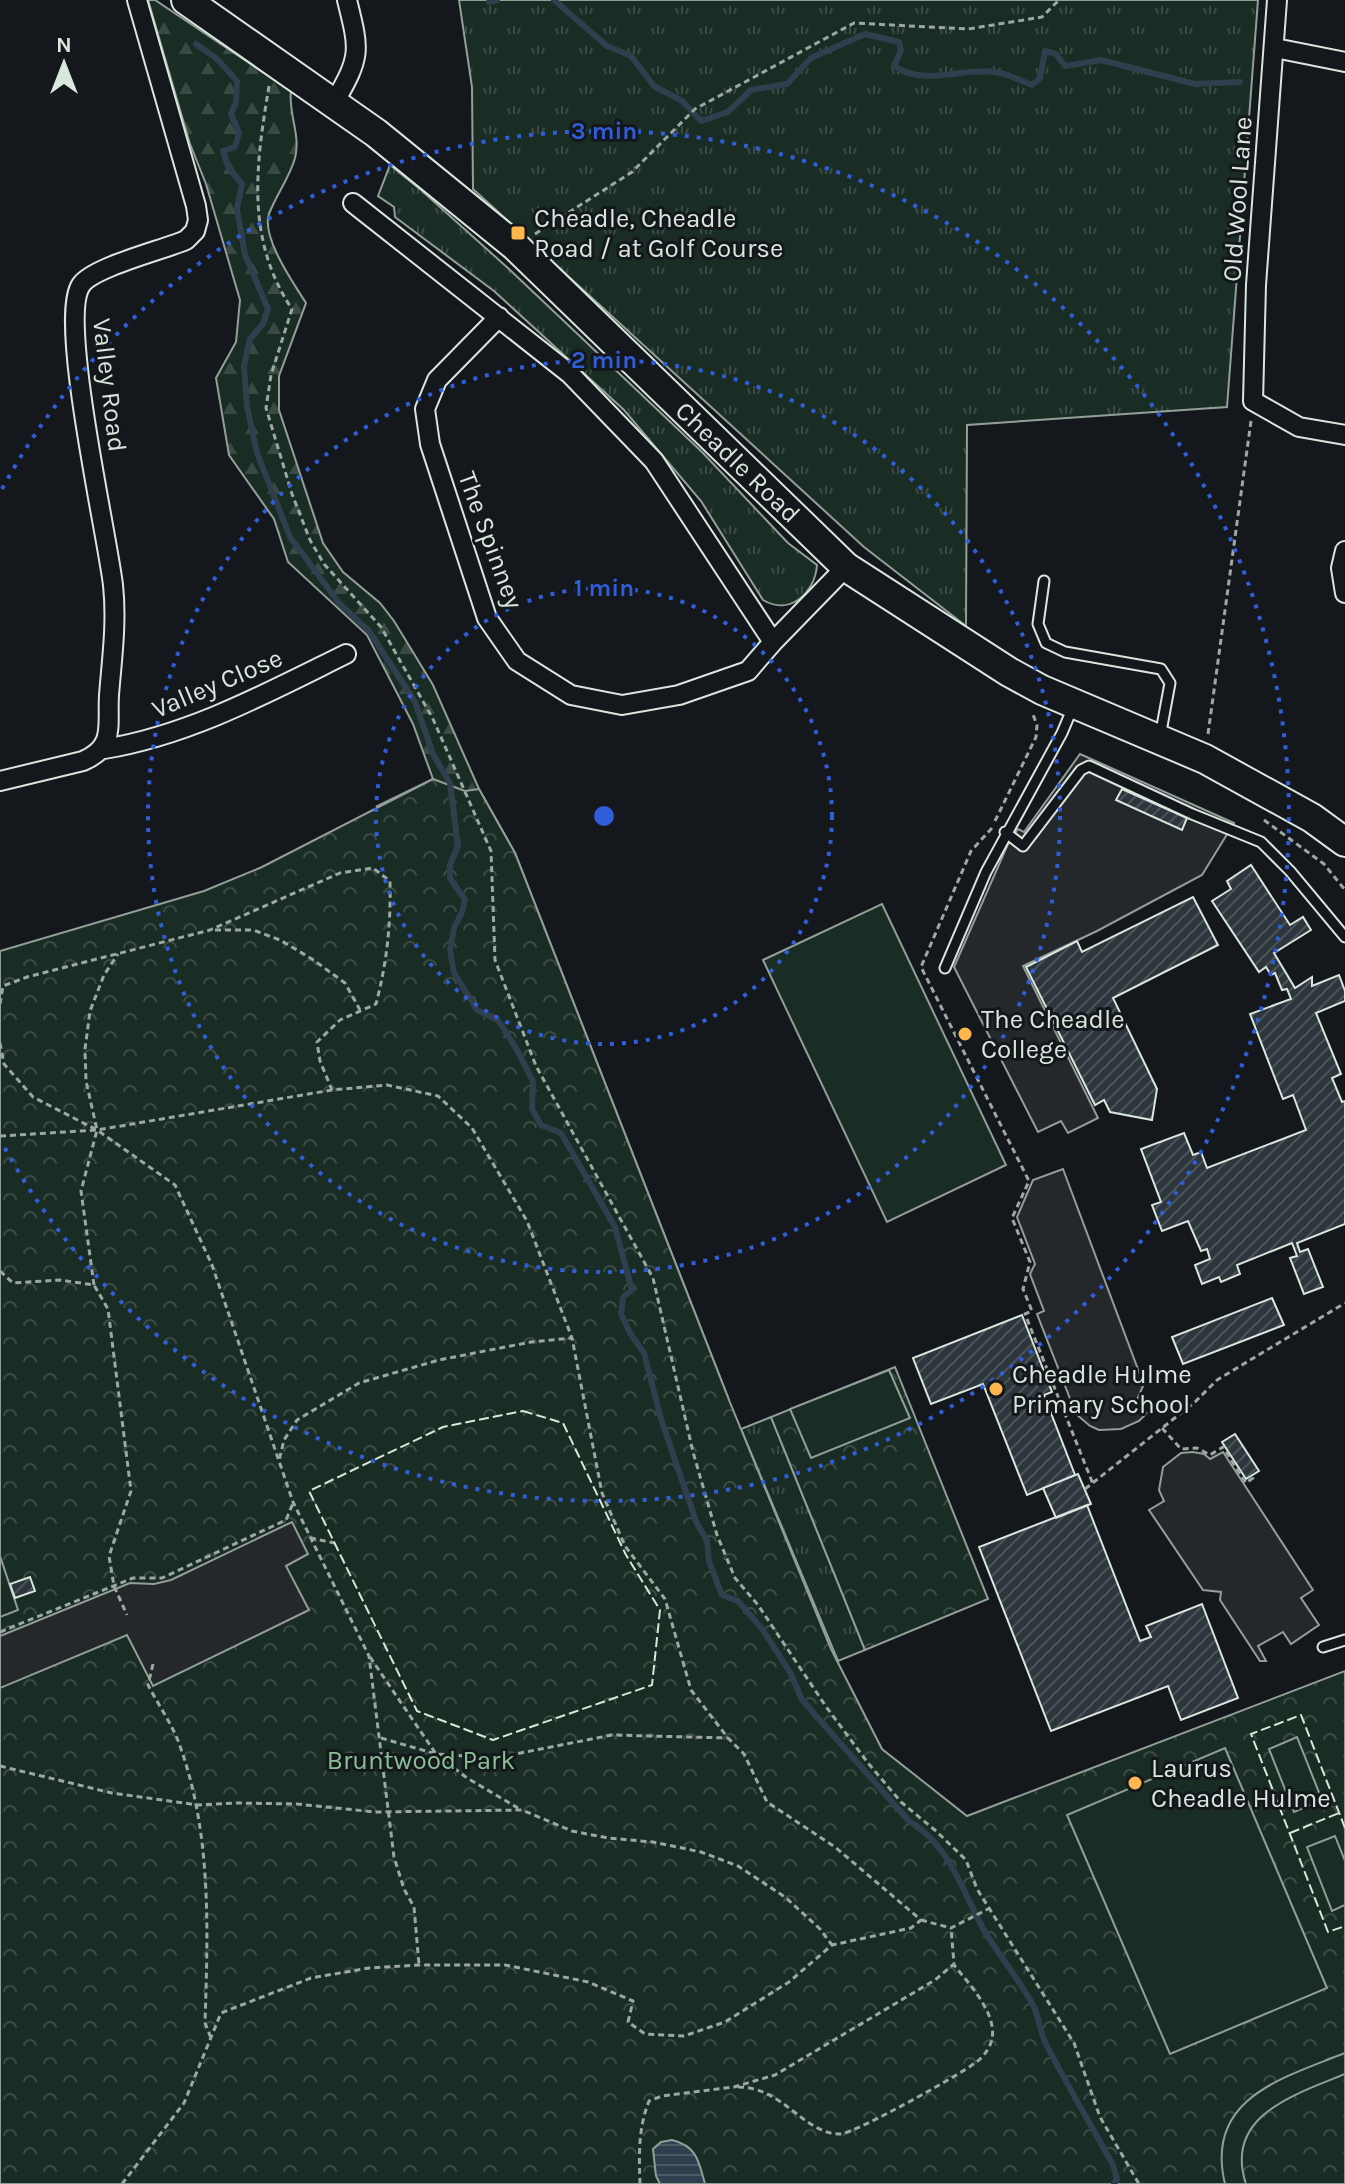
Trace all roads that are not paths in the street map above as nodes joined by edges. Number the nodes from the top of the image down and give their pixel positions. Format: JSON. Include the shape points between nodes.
{"nodes":[{"id":1,"x":137,"y":0,"type":"edge"},
{"id":2,"x":186,"y":0,"type":"edge"},
{"id":3,"x":347,"y":0,"type":"edge"},
{"id":4,"x":1277,"y":0,"type":"edge"},
{"id":5,"x":1275,"y":48,"type":"junction"},
{"id":6,"x":1345,"y":62,"type":"edge"},
{"id":7,"x":334,"y":103,"type":"junction"},
{"id":8,"x":353,"y":203,"type":"dead end"},
{"id":9,"x":499,"y":317,"type":"junction"},
{"id":10,"x":1345,"y":435,"type":"edge"},
{"id":11,"x":1345,"y":551,"type":"edge"},
{"id":12,"x":846,"y":567,"type":"junction"},
{"id":13,"x":1044,"y":581,"type":"dead end"},
{"id":14,"x":1345,"y":593,"type":"edge"},
{"id":15,"x":773,"y":642,"type":"junction"},
{"id":16,"x":346,"y":654,"type":"dead end"},
{"id":17,"x":1074,"y":704,"type":"junction"},
{"id":18,"x":1160,"y":741,"type":"junction"},
{"id":19,"x":104,"y":749,"type":"junction"},
{"id":20,"x":0,"y":781,"type":"edge"},
{"id":21,"x":1005,"y":832,"type":"junction"},
{"id":22,"x":1345,"y":842,"type":"edge"},
{"id":23,"x":1345,"y":937,"type":"edge"},
{"id":24,"x":945,"y":968,"type":"dead end"},
{"id":25,"x":1345,"y":1640,"type":"edge"},
{"id":26,"x":1323,"y":1647,"type":"dead end"}],
"edges":[{"from":1,"to":19,"type":"street","name":"Valley Road","via":[[198,220],[186,240],[89,277],[74,307],[77,363],[115,611]]},
{"from":2,"to":7,"type":"main road","name":"Cheadle Road"},
{"from":3,"to":7,"type":"street","via":[[358,43],[353,69]]},
{"from":4,"to":5,"type":"street","name":"Old Wool Lane"},
{"from":5,"to":6,"type":"street"},
{"from":5,"to":10,"type":"street","name":"Old Wool Lane","via":[[1256,285],[1253,401],[1299,427]]},
{"from":7,"to":12,"type":"main road","name":"Cheadle Road","via":[[515,246]]},
{"from":8,"to":9,"type":"street"},
{"from":9,"to":15,"type":"street","via":[[570,374],[654,461]]},
{"from":9,"to":15,"type":"street","name":"The Spinney","via":[[437,380],[425,409],[430,444],[487,618],[517,661],[571,695],[622,705],[679,695],[748,671]]},
{"from":11,"to":14,"type":"street"},
{"from":12,"to":15,"type":"street","name":"The Spinney"},
{"from":12,"to":17,"type":"main road","name":"Cheadle Road","via":[[1009,672]]},
{"from":13,"to":18,"type":"lane","via":[[1038,624],[1046,643],[1065,652],[1161,669],[1170,683]]},
{"from":16,"to":19,"type":"street","name":"Valley Close","via":[[178,730]]},
{"from":17,"to":18,"type":"main road","name":"Cheadle Road"},
{"from":17,"to":21,"type":"lane"},
{"from":18,"to":22,"type":"main road","name":"Cheadle Road","via":[[1205,759]]},
{"from":19,"to":20,"type":"street","via":[[83,761]]},
{"from":21,"to":23,"type":"lane","via":[[1023,846],[1089,766],[1261,842]]},
{"from":21,"to":24,"type":"lane"},
{"from":25,"to":26,"type":"lane"}]}
